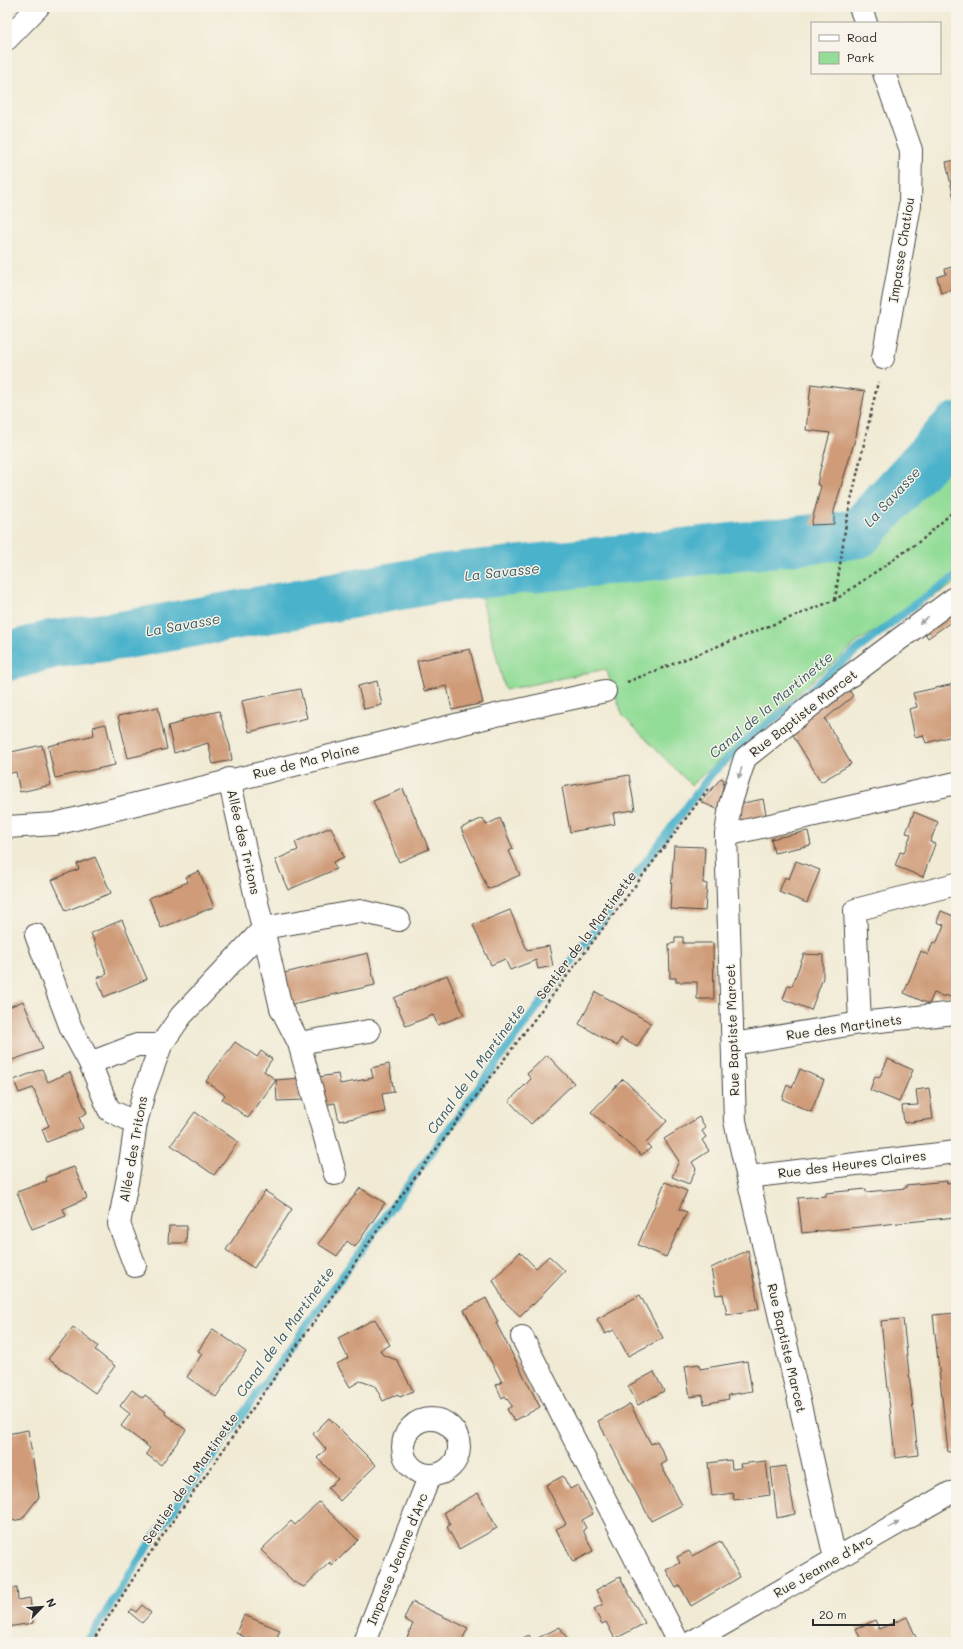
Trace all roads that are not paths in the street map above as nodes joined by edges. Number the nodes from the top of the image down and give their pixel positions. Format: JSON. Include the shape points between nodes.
{"nodes":[{"id":1,"x":38,"y":7,"type":"edge"},
{"id":2,"x":860,"y":7,"type":"edge"},
{"id":3,"x":866,"y":22,"type":"edge"},
{"id":4,"x":7,"y":39,"type":"edge"},
{"id":5,"x":884,"y":74,"type":"edge"},
{"id":6,"x":883,"y":358,"type":"road end"},
{"id":7,"x":956,"y":597,"type":"edge"},
{"id":8,"x":605,"y":691,"type":"road end"},
{"id":9,"x":229,"y":779,"type":"junction"},
{"id":10,"x":956,"y":783,"type":"edge"},
{"id":11,"x":7,"y":827,"type":"edge"},
{"id":12,"x":726,"y":835,"type":"junction"},
{"id":13,"x":956,"y":884,"type":"edge"},
{"id":14,"x":398,"y":920,"type":"dead end"},
{"id":15,"x":264,"y":928,"type":"junction"},
{"id":16,"x":36,"y":934,"type":"dead end"},
{"id":17,"x":956,"y":1013,"type":"edge"},
{"id":18,"x":860,"y":1023,"type":"junction"},
{"id":19,"x":370,"y":1031,"type":"dead end"},
{"id":20,"x":299,"y":1042,"type":"junction"},
{"id":21,"x":733,"y":1044,"type":"junction"},
{"id":22,"x":160,"y":1045,"type":"junction"},
{"id":23,"x":90,"y":1063,"type":"junction"},
{"id":24,"x":136,"y":1123,"type":"junction"},
{"id":25,"x":956,"y":1152,"type":"edge"},
{"id":26,"x":335,"y":1174,"type":"dead end"},
{"id":27,"x":748,"y":1177,"type":"junction"},
{"id":28,"x":135,"y":1266,"type":"dead end"},
{"id":29,"x":522,"y":1336,"type":"dead end"},
{"id":30,"x":430,"y":1475,"type":"dead end"},
{"id":31,"x":956,"y":1492,"type":"edge"},
{"id":32,"x":836,"y":1558,"type":"junction"},
{"id":33,"x":364,"y":1642,"type":"edge"},
{"id":34,"x":678,"y":1642,"type":"edge"},
{"id":35,"x":692,"y":1642,"type":"edge"}],
"edges":[{"from":1,"to":4,"type":"street"},
{"from":2,"to":3,"type":"street"},
{"from":5,"to":6,"type":"street","name":"Impasse Chatiou","via":[[911,150],[910,205]]},
{"from":7,"to":12,"type":"street","name":"Rue Baptiste Marcet","one_way":true,"via":[[745,758],[730,805]]},
{"from":8,"to":9,"type":"street","name":"Rue de Ma Plaine","via":[[496,714]]},
{"from":9,"to":11,"type":"street","name":"Rue de Ma Plaine","via":[[55,824]]},
{"from":9,"to":15,"type":"street","name":"Allée des Tritons"},
{"from":10,"to":12,"type":"street"},
{"from":12,"to":21,"type":"street","name":"Rue Baptiste Marcet"},
{"from":13,"to":18,"type":"street","via":[[855,910]]},
{"from":14,"to":15,"type":"street","via":[[360,911]]},
{"from":15,"to":20,"type":"street","name":"Allée des Tritons","via":[[281,1008]]},
{"from":15,"to":22,"type":"street","name":"Allée des Tritons","via":[[181,1016]]},
{"from":16,"to":23,"type":"street","via":[[71,1028]]},
{"from":17,"to":18,"type":"street","name":"Rue des Martinets"},
{"from":18,"to":21,"type":"street","name":"Rue des Martinets"},
{"from":19,"to":20,"type":"street"},
{"from":20,"to":26,"type":"street","name":"Allée des Tritons"},
{"from":21,"to":27,"type":"street","name":"Rue Baptiste Marcet","via":[[735,1120]]},
{"from":22,"to":23,"type":"street","via":[[137,1045]]},
{"from":22,"to":24,"type":"street","name":"Allée des Tritons"},
{"from":23,"to":24,"type":"street","via":[[109,1110]]},
{"from":24,"to":28,"type":"street","name":"Allée des Tritons","via":[[119,1224]]},
{"from":25,"to":27,"type":"street","name":"Rue des Heures Claires"},
{"from":27,"to":32,"type":"street","name":"Rue Baptiste Marcet"},
{"from":29,"to":34,"type":"street"},
{"from":30,"to":33,"type":"street","name":"Impasse Jeanne d'Arc"},
{"from":32,"to":31,"type":"street","name":"Rue Jeanne d'Arc","one_way":true,"via":[[950,1493]]},
{"from":32,"to":35,"type":"street","name":"Rue Jeanne d'Arc"}]}
